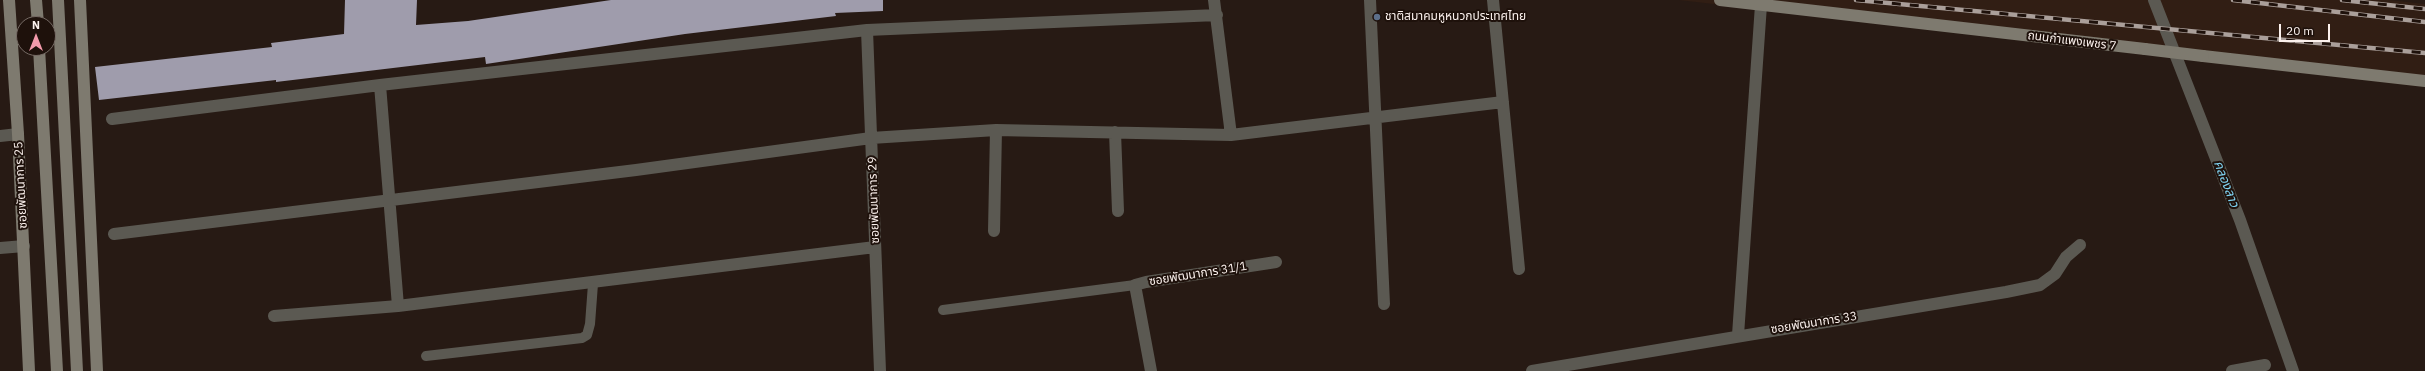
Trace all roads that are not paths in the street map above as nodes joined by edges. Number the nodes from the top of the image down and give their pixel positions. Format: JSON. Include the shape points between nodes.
{"nodes":[{"id":1,"x":9,"y":0,"type":"edge"},
{"id":2,"x":36,"y":0,"type":"edge"},
{"id":3,"x":58,"y":0,"type":"edge"},
{"id":4,"x":80,"y":0,"type":"edge"},
{"id":5,"x":1214,"y":0,"type":"edge"},
{"id":6,"x":1370,"y":0,"type":"edge"},
{"id":7,"x":1493,"y":0,"type":"edge"},
{"id":8,"x":1720,"y":0,"type":"edge"},
{"id":9,"x":2154,"y":0,"type":"edge"},
{"id":10,"x":1761,"y":5,"type":"junction"},
{"id":11,"x":1217,"y":15,"type":"junction"},
{"id":12,"x":37,"y":16,"type":"edge"},
{"id":13,"x":867,"y":30,"type":"junction"},
{"id":14,"x":39,"y":56,"type":"edge"},
{"id":15,"x":2425,"y":81,"type":"edge"},
{"id":16,"x":380,"y":85,"type":"junction"},
{"id":17,"x":1503,"y":102,"type":"junction"},
{"id":18,"x":1375,"y":118,"type":"junction"},
{"id":19,"x":112,"y":119,"type":"dead end"},
{"id":20,"x":996,"y":130,"type":"junction"},
{"id":21,"x":1114,"y":132,"type":"junction"},
{"id":22,"x":18,"y":134,"type":"junction"},
{"id":23,"x":1231,"y":135,"type":"junction"},
{"id":24,"x":0,"y":136,"type":"edge"},
{"id":25,"x":871,"y":138,"type":"junction"},
{"id":26,"x":390,"y":200,"type":"junction"},
{"id":27,"x":1118,"y":211,"type":"dead end"},
{"id":28,"x":994,"y":231,"type":"dead end"},
{"id":29,"x":114,"y":234,"type":"dead end"},
{"id":30,"x":2080,"y":245,"type":"dead end"},
{"id":31,"x":24,"y":246,"type":"junction"},
{"id":32,"x":875,"y":247,"type":"junction"},
{"id":33,"x":0,"y":248,"type":"edge"},
{"id":34,"x":1276,"y":262,"type":"dead end"},
{"id":35,"x":1519,"y":269,"type":"dead end"},
{"id":36,"x":593,"y":284,"type":"junction"},
{"id":37,"x":1135,"y":285,"type":"junction"},
{"id":38,"x":1384,"y":304,"type":"dead end"},
{"id":39,"x":398,"y":306,"type":"junction"},
{"id":40,"x":944,"y":310,"type":"dead end"},
{"id":41,"x":274,"y":316,"type":"dead end"},
{"id":42,"x":1738,"y":335,"type":"junction"},
{"id":43,"x":426,"y":356,"type":"dead end"},
{"id":44,"x":2265,"y":365,"type":"dead end"},
{"id":45,"x":29,"y":371,"type":"edge"},
{"id":46,"x":57,"y":371,"type":"edge"},
{"id":47,"x":77,"y":371,"type":"edge"},
{"id":48,"x":97,"y":371,"type":"edge"},
{"id":49,"x":880,"y":371,"type":"edge"},
{"id":50,"x":1151,"y":371,"type":"edge"},
{"id":51,"x":1532,"y":371,"type":"edge"},
{"id":52,"x":2232,"y":371,"type":"edge"},
{"id":53,"x":2293,"y":371,"type":"edge"}],
"edges":[{"from":1,"to":22,"type":"main road","name":"ซอยพัฒนาการ 25"},
{"from":2,"to":12,"type":"main road"},
{"from":3,"to":47,"type":"main road"},
{"from":4,"to":48,"type":"main road"},
{"from":5,"to":11,"type":"street"},
{"from":6,"to":18,"type":"street"},
{"from":7,"to":17,"type":"street"},
{"from":8,"to":10,"type":"main road","name":"ถนนกำแพงเพชร 7"},
{"from":9,"to":53,"type":"street","via":[[2240,220]]},
{"from":10,"to":15,"type":"main road","name":"ถนนกำแพงเพชร 7","bridge":true},
{"from":10,"to":42,"type":"street"},
{"from":11,"to":13,"type":"street"},
{"from":11,"to":23,"type":"street"},
{"from":13,"to":16,"type":"street"},
{"from":13,"to":25,"type":"street","name":"ซอยพัฒนาการ 29"},
{"from":14,"to":46,"type":"main road"},
{"from":16,"to":19,"type":"street"},
{"from":16,"to":26,"type":"street"},
{"from":17,"to":18,"type":"street"},
{"from":17,"to":35,"type":"street"},
{"from":18,"to":23,"type":"street"},
{"from":18,"to":38,"type":"street"},
{"from":20,"to":21,"type":"street"},
{"from":20,"to":25,"type":"street"},
{"from":20,"to":28,"type":"street"},
{"from":21,"to":23,"type":"street"},
{"from":21,"to":27,"type":"street"},
{"from":22,"to":24,"type":"street"},
{"from":22,"to":31,"type":"main road","name":"ซอยพัฒนาการ 25"},
{"from":25,"to":26,"type":"street"},
{"from":25,"to":32,"type":"street","name":"ซอยพัฒนาการ 29"},
{"from":26,"to":29,"type":"street"},
{"from":26,"to":39,"type":"street"},
{"from":30,"to":42,"type":"street","name":"ซอยพัฒนาการ 33","via":[[2066,257],[2055,274],[2040,285]]},
{"from":31,"to":33,"type":"street"},
{"from":31,"to":45,"type":"main road","name":"ซอยพัฒนาการ 25"},
{"from":32,"to":36,"type":"street"},
{"from":32,"to":49,"type":"street","name":"ซอยพัฒนาการ 29"},
{"from":34,"to":37,"type":"street","name":"ซอยพัฒนาการ 31/1"},
{"from":36,"to":39,"type":"street"},
{"from":36,"to":43,"type":"lane","via":[[590,324],[587,335],[582,338]]},
{"from":37,"to":40,"type":"lane"},
{"from":37,"to":50,"type":"street","name":"ซอยพัฒนาการ 31/1"},
{"from":39,"to":41,"type":"street"},
{"from":42,"to":51,"type":"street","name":"ซอยพัฒนาการ 33"},
{"from":44,"to":52,"type":"street"}]}
